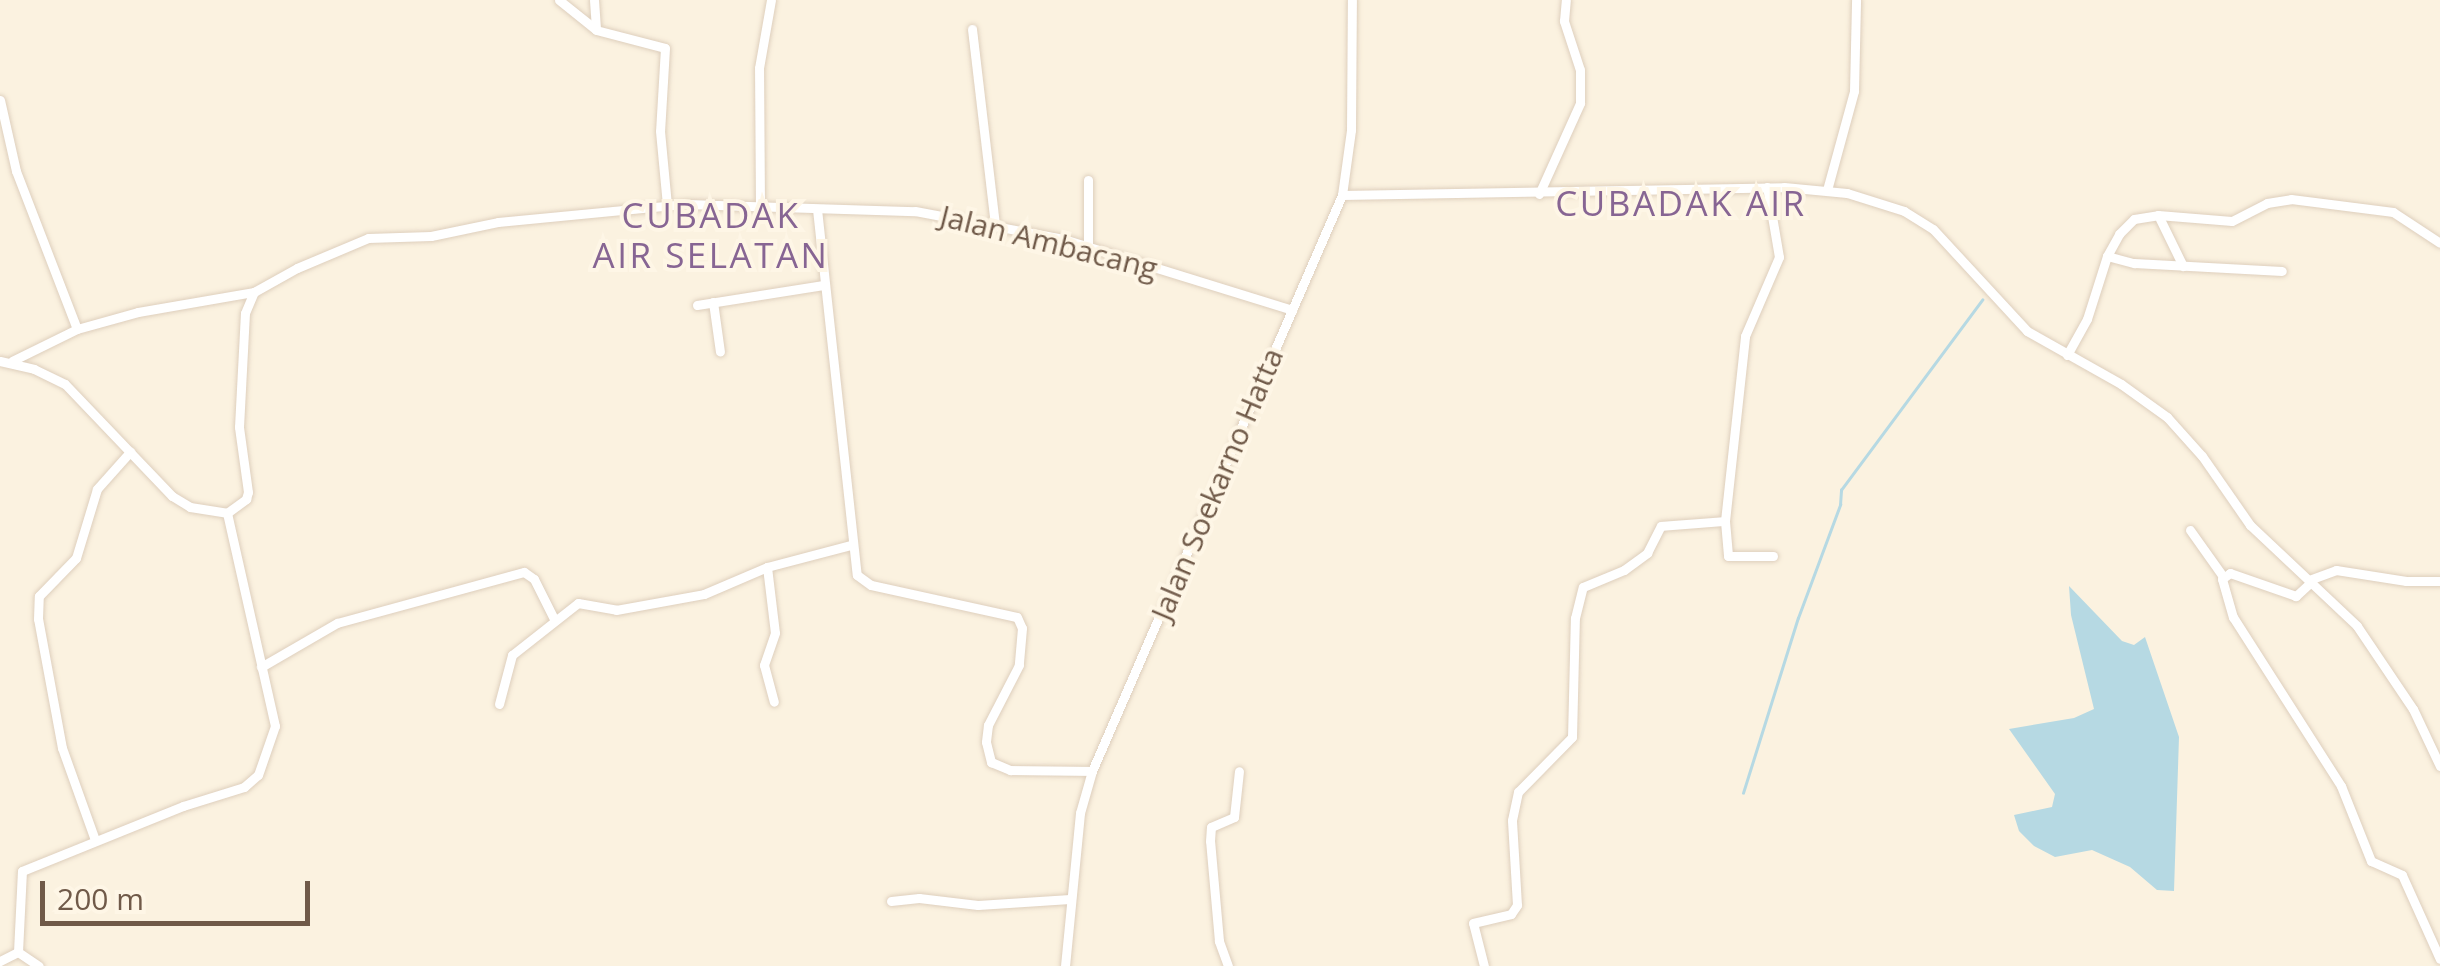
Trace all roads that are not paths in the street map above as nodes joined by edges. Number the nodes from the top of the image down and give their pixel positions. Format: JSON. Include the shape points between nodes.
{"nodes":[{"id":1,"x":559,"y":0,"type":"edge"},
{"id":2,"x":594,"y":0,"type":"edge"},
{"id":3,"x":772,"y":0,"type":"edge"},
{"id":4,"x":1352,"y":0,"type":"edge"},
{"id":5,"x":1566,"y":0,"type":"edge"},
{"id":6,"x":1856,"y":0,"type":"edge"},
{"id":7,"x":594,"y":28,"type":"junction"},
{"id":8,"x":972,"y":29,"type":"dead end"},
{"id":9,"x":0,"y":100,"type":"edge"},
{"id":10,"x":12,"y":159,"type":"junction"},
{"id":11,"x":0,"y":162,"type":"edge"},
{"id":12,"x":1088,"y":180,"type":"dead end"},
{"id":13,"x":1767,"y":187,"type":"junction"},
{"id":14,"x":1826,"y":190,"type":"junction"},
{"id":15,"x":1539,"y":194,"type":"junction"},
{"id":16,"x":1342,"y":195,"type":"junction"},
{"id":17,"x":667,"y":205,"type":"junction"},
{"id":18,"x":760,"y":207,"type":"junction"},
{"id":19,"x":816,"y":209,"type":"junction"},
{"id":20,"x":2158,"y":216,"type":"junction"},
{"id":21,"x":995,"y":224,"type":"junction"},
{"id":22,"x":2440,"y":243,"type":"edge"},
{"id":23,"x":1088,"y":246,"type":"junction"},
{"id":24,"x":2107,"y":256,"type":"junction"},
{"id":25,"x":2183,"y":266,"type":"junction"},
{"id":26,"x":2282,"y":271,"type":"dead end"},
{"id":27,"x":823,"y":284,"type":"junction"},
{"id":28,"x":254,"y":292,"type":"junction"},
{"id":29,"x":712,"y":302,"type":"junction"},
{"id":30,"x":697,"y":306,"type":"dead end"},
{"id":31,"x":1292,"y":310,"type":"junction"},
{"id":32,"x":77,"y":330,"type":"junction"},
{"id":33,"x":720,"y":352,"type":"dead end"},
{"id":34,"x":2067,"y":356,"type":"junction"},
{"id":35,"x":0,"y":361,"type":"edge"},
{"id":36,"x":12,"y":362,"type":"junction"},
{"id":37,"x":130,"y":452,"type":"junction"},
{"id":38,"x":227,"y":512,"type":"junction"},
{"id":39,"x":1725,"y":521,"type":"junction"},
{"id":40,"x":2190,"y":530,"type":"dead end"},
{"id":41,"x":850,"y":545,"type":"junction"},
{"id":42,"x":1773,"y":556,"type":"dead end"},
{"id":43,"x":767,"y":567,"type":"junction"},
{"id":44,"x":2222,"y":575,"type":"junction"},
{"id":45,"x":2310,"y":581,"type":"junction"},
{"id":46,"x":2440,"y":581,"type":"edge"},
{"id":47,"x":554,"y":620,"type":"junction"},
{"id":48,"x":261,"y":667,"type":"junction"},
{"id":49,"x":774,"y":702,"type":"dead end"},
{"id":50,"x":498,"y":704,"type":"dead end"},
{"id":51,"x":2440,"y":766,"type":"edge"},
{"id":52,"x":1092,"y":771,"type":"junction"},
{"id":53,"x":1239,"y":771,"type":"dead end"},
{"id":54,"x":96,"y":840,"type":"junction"},
{"id":55,"x":1070,"y":899,"type":"junction"},
{"id":56,"x":891,"y":900,"type":"dead end"},
{"id":57,"x":18,"y":952,"type":"junction"},
{"id":58,"x":2440,"y":960,"type":"edge"},
{"id":59,"x":0,"y":961,"type":"edge"},
{"id":60,"x":39,"y":966,"type":"edge"},
{"id":61,"x":1066,"y":966,"type":"edge"},
{"id":62,"x":1228,"y":966,"type":"edge"},
{"id":63,"x":1484,"y":966,"type":"edge"},
{"id":64,"x":2433,"y":966,"type":"edge"}],
"edges":[{"from":1,"to":7,"type":"street"},
{"from":2,"to":7,"type":"street"},
{"from":3,"to":18,"type":"street","via":[[758,77]]},
{"from":4,"to":16,"type":"street","name":"Jalan Soekarno Hatta","via":[[1351,130]]},
{"from":5,"to":15,"type":"street","via":[[1580,103]]},
{"from":6,"to":14,"type":"street","via":[[1854,91]]},
{"from":7,"to":17,"type":"street","via":[[665,48],[660,131]]},
{"from":8,"to":21,"type":"street"},
{"from":9,"to":10,"type":"street"},
{"from":10,"to":11,"type":"street"},
{"from":10,"to":32,"type":"street"},
{"from":12,"to":23,"type":"street"},
{"from":13,"to":14,"type":"street"},
{"from":13,"to":15,"type":"street"},
{"from":13,"to":39,"type":"street","via":[[1779,257],[1745,336]]},
{"from":14,"to":34,"type":"street","via":[[1884,202],[1933,229],[2028,331]]},
{"from":15,"to":16,"type":"street"},
{"from":16,"to":31,"type":"street","name":"Jalan Soekarno Hatta"},
{"from":17,"to":18,"type":"street","name":"Jalan Ambacang"},
{"from":17,"to":28,"type":"street","name":"Jalan Ambacang","via":[[368,238]]},
{"from":18,"to":19,"type":"street","name":"Jalan Ambacang"},
{"from":19,"to":21,"type":"street","name":"Jalan Ambacang","via":[[914,211]]},
{"from":19,"to":27,"type":"street"},
{"from":20,"to":22,"type":"street","via":[[2232,221],[2277,200],[2308,201],[2392,212]]},
{"from":20,"to":24,"type":"street","via":[[2127,225]]},
{"from":20,"to":25,"type":"street"},
{"from":21,"to":23,"type":"street","name":"Jalan Ambacang"},
{"from":23,"to":31,"type":"street","name":"Jalan Ambacang"},
{"from":24,"to":25,"type":"street"},
{"from":24,"to":34,"type":"street"},
{"from":25,"to":26,"type":"street"},
{"from":27,"to":29,"type":"street"},
{"from":27,"to":41,"type":"street"},
{"from":28,"to":32,"type":"street","name":"Jalan Ambacang"},
{"from":28,"to":38,"type":"street","via":[[245,313],[239,426],[248,492]]},
{"from":29,"to":30,"type":"street"},
{"from":29,"to":33,"type":"street"},
{"from":31,"to":52,"type":"street","name":"Jalan Soekarno Hatta"},
{"from":32,"to":36,"type":"street","name":"Jalan Ambacang"},
{"from":34,"to":45,"type":"street","via":[[2167,417],[2243,518]]},
{"from":35,"to":36,"type":"street"},
{"from":36,"to":37,"type":"street","via":[[65,384]]},
{"from":37,"to":38,"type":"street","via":[[182,502]]},
{"from":37,"to":54,"type":"street","via":[[97,489],[76,558],[39,596],[62,748]]},
{"from":38,"to":48,"type":"street"},
{"from":39,"to":42,"type":"street","via":[[1728,556]]},
{"from":39,"to":63,"type":"street","via":[[1660,526],[1647,553],[1583,587],[1575,618],[1574,731],[1518,792],[1512,820],[1517,906],[1511,914],[1472,923]]},
{"from":40,"to":44,"type":"street"},
{"from":41,"to":43,"type":"street"},
{"from":41,"to":52,"type":"street","via":[[864,583],[1007,613],[1021,622],[1017,674],[988,725],[991,762],[1010,770]]},
{"from":43,"to":47,"type":"street","via":[[704,594],[622,609],[578,602]]},
{"from":43,"to":49,"type":"street","via":[[775,633],[764,665]]},
{"from":44,"to":45,"type":"street","via":[[2293,596]]},
{"from":44,"to":58,"type":"street","via":[[2233,617],[2335,776],[2371,861],[2402,875]]},
{"from":45,"to":46,"type":"street","via":[[2336,570]]},
{"from":45,"to":51,"type":"street","via":[[2357,626],[2386,666]]},
{"from":47,"to":48,"type":"street","via":[[534,579],[518,573],[338,623]]},
{"from":47,"to":50,"type":"street","via":[[512,655]]},
{"from":48,"to":54,"type":"street","via":[[275,734],[252,782]]},
{"from":52,"to":55,"type":"street","name":"Jalan Soekarno Hatta"},
{"from":53,"to":62,"type":"street","via":[[1234,817],[1211,827],[1210,842],[1219,941]]},
{"from":54,"to":57,"type":"street","via":[[34,863],[18,876]]},
{"from":55,"to":56,"type":"street","via":[[978,905]]},
{"from":55,"to":61,"type":"street","name":"Jalan Soekarno Hatta"},
{"from":57,"to":59,"type":"street"},
{"from":57,"to":60,"type":"street"},
{"from":58,"to":64,"type":"street"}]}
